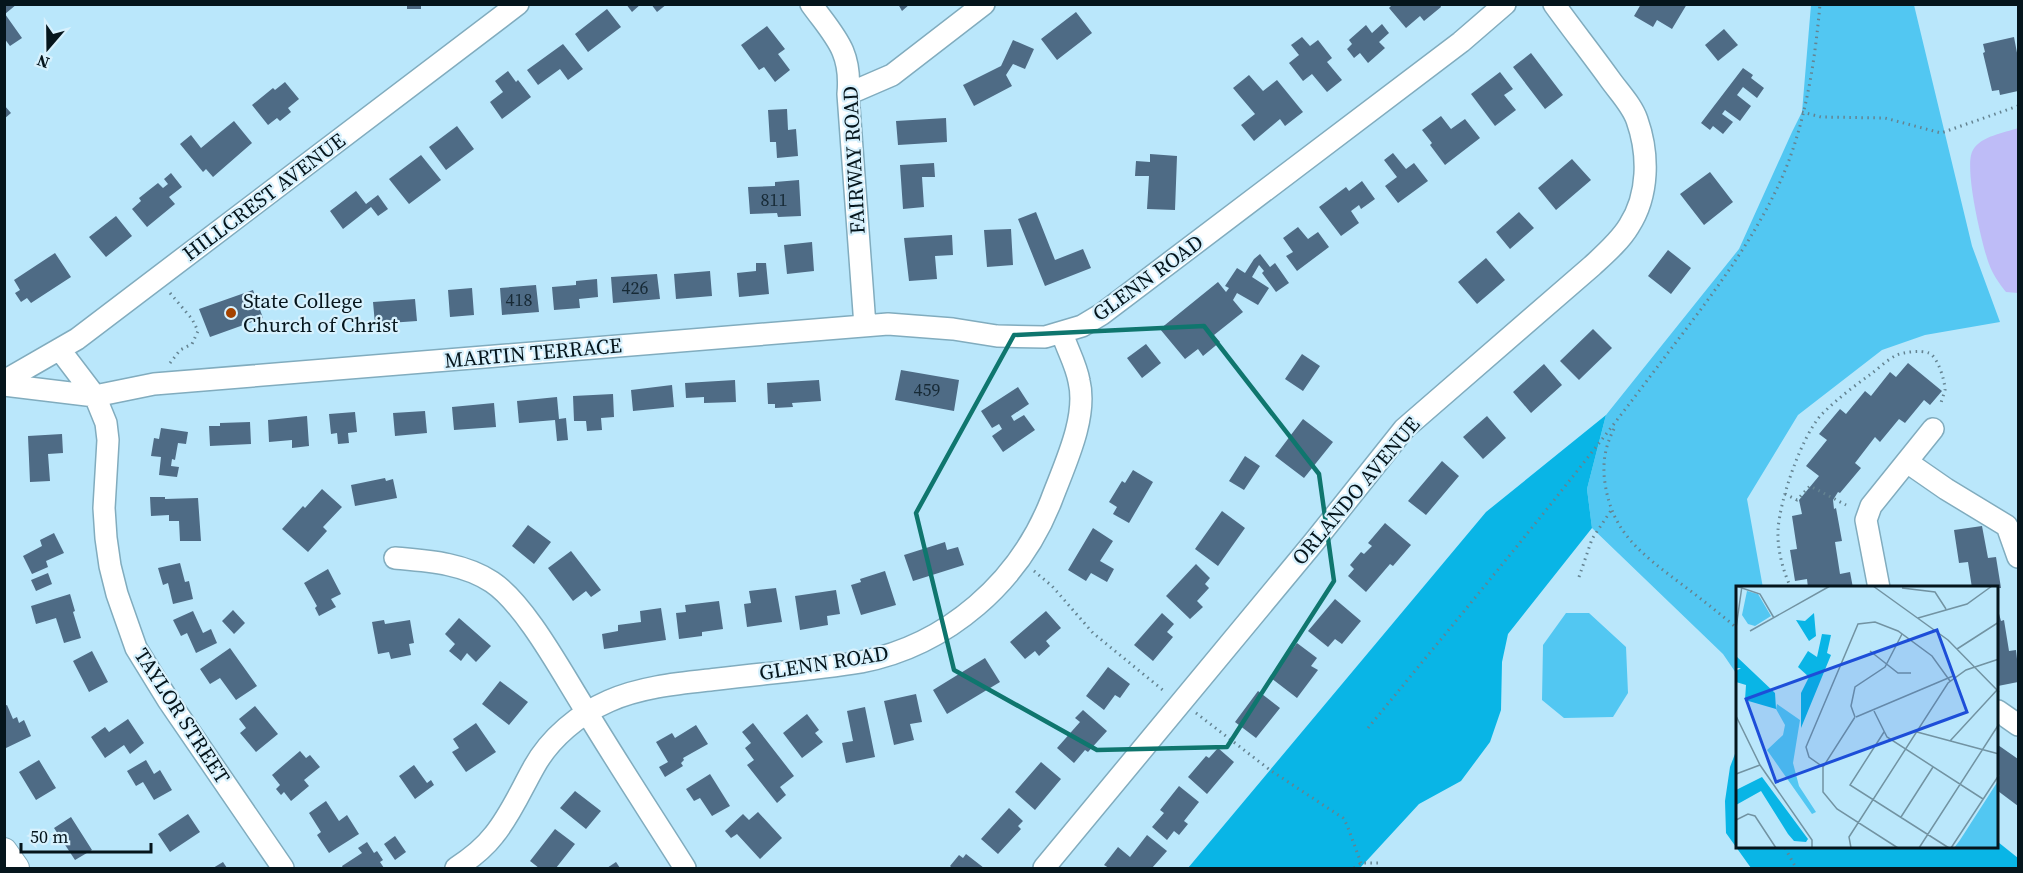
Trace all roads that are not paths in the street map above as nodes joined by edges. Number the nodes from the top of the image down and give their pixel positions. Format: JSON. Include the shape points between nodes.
{"nodes":[{"id":1,"x":518,"y":4,"type":"edge"},
{"id":2,"x":811,"y":4,"type":"edge"},
{"id":3,"x":984,"y":4,"type":"edge"},
{"id":4,"x":1505,"y":4,"type":"edge"},
{"id":5,"x":1554,"y":4,"type":"edge"},
{"id":6,"x":848,"y":94,"type":"junction"},
{"id":7,"x":865,"y":326,"type":"junction"},
{"id":8,"x":1062,"y":333,"type":"junction"},
{"id":9,"x":60,"y":350,"type":"junction"},
{"id":10,"x":4,"y":383,"type":"edge"},
{"id":11,"x":95,"y":396,"type":"junction"},
{"id":12,"x":1934,"y":429,"type":"dead end"},
{"id":13,"x":1908,"y":462,"type":"junction"},
{"id":14,"x":2019,"y":557,"type":"edge"},
{"id":15,"x":395,"y":558,"type":"dead end"},
{"id":16,"x":1879,"y":586,"type":"edge"},
{"id":17,"x":1999,"y":712,"type":"edge"},
{"id":18,"x":587,"y":713,"type":"junction"},
{"id":19,"x":2019,"y":725,"type":"edge"},
{"id":20,"x":4,"y":851,"type":"edge"},
{"id":21,"x":16,"y":868,"type":"edge"},
{"id":22,"x":283,"y":868,"type":"edge"},
{"id":23,"x":456,"y":868,"type":"edge"},
{"id":24,"x":685,"y":868,"type":"edge"},
{"id":25,"x":1044,"y":868,"type":"edge"}],
"edges":[{"from":1,"to":9,"type":"street","name":"HILLCREST AVENUE"},
{"from":2,"to":6,"type":"street","name":"FAIRWAY ROAD","via":[[845,53],[850,77]]},
{"from":3,"to":6,"type":"street","via":[[892,75]]},
{"from":4,"to":8,"type":"street","name":"GLENN ROAD","via":[[1461,42],[1102,314]]},
{"from":5,"to":25,"type":"street","name":"ORLANDO AVENUE","via":[[1636,118],[1646,175],[1642,199],[1629,226],[1592,266],[1404,429]]},
{"from":6,"to":7,"type":"street","name":"FAIRWAY ROAD"},
{"from":7,"to":8,"type":"street","name":"MARTIN TERRACE","via":[[899,325],[1025,338]]},
{"from":7,"to":11,"type":"street","name":"MARTIN TERRACE","via":[[154,384]]},
{"from":8,"to":18,"type":"street","name":"GLENN ROAD","via":[[1080,383],[1078,425],[1068,457],[1027,549],[997,588],[965,617],[928,639],[862,662],[653,688],[610,700]]},
{"from":9,"to":10,"type":"street","name":"HILLCREST AVENUE"},
{"from":9,"to":11,"type":"street","name":"TAYLOR STREET"},
{"from":10,"to":11,"type":"street","name":"MARTIN TERRACE"},
{"from":11,"to":22,"type":"street","name":"TAYLOR STREET","via":[[108,440],[104,508],[110,566],[136,648]]},
{"from":12,"to":13,"type":"street"},
{"from":13,"to":14,"type":"street","via":[[2007,526]]},
{"from":13,"to":16,"type":"street","via":[[1871,506],[1866,520]]},
{"from":15,"to":18,"type":"street","via":[[460,567],[497,586],[540,637]]},
{"from":17,"to":19,"type":"street"},
{"from":18,"to":23,"type":"street","name":"GLENN ROAD","via":[[554,740],[535,765],[494,836]]},
{"from":18,"to":24,"type":"street"},
{"from":20,"to":21,"type":"main road"}]}
